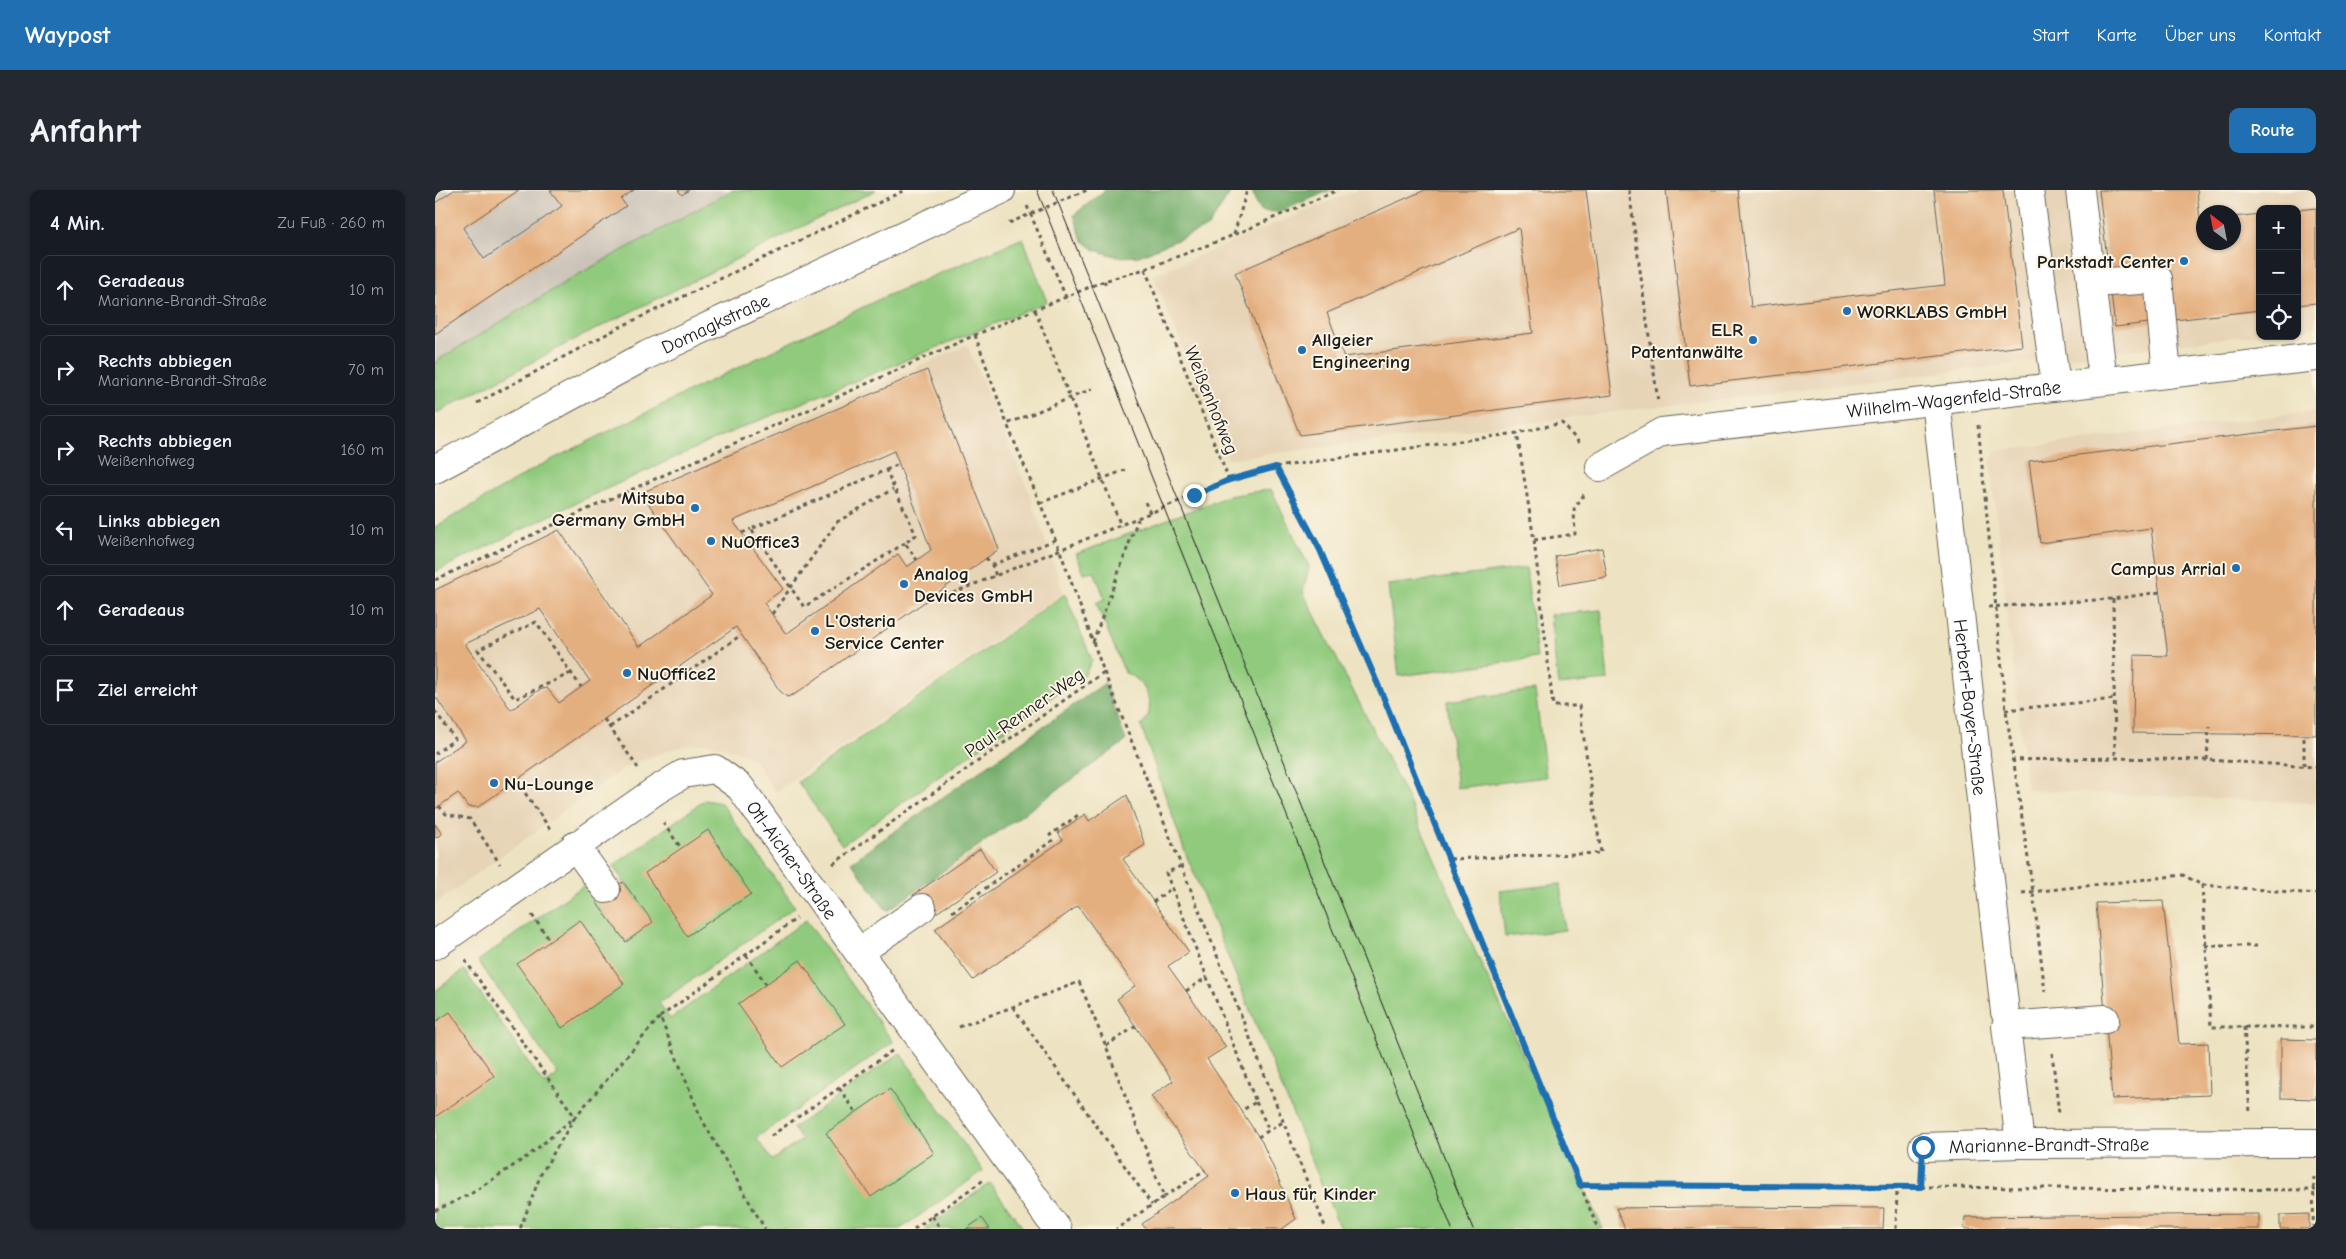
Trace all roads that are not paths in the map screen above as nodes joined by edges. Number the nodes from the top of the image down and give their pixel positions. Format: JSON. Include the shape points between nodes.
{"nodes":[{"id":1,"x":2029,"y":190,"type":"edge"},
{"id":2,"x":2080,"y":190,"type":"edge"},
{"id":3,"x":1007,"y":194,"type":"edge"},
{"id":4,"x":2091,"y":283,"type":"junction"},
{"id":5,"x":2316,"y":357,"type":"edge"},
{"id":6,"x":2167,"y":374,"type":"junction"},
{"id":7,"x":2103,"y":381,"type":"junction"},
{"id":8,"x":2056,"y":386,"type":"junction"},
{"id":9,"x":1935,"y":400,"type":"junction"},
{"id":10,"x":1600,"y":467,"type":"road end"},
{"id":11,"x":435,"y":469,"type":"edge"},
{"id":12,"x":575,"y":846,"type":"junction"},
{"id":13,"x":606,"y":889,"type":"dead end"},
{"id":14,"x":922,"y":908,"type":"dead end"},
{"id":15,"x":441,"y":940,"type":"edge"},
{"id":16,"x":859,"y":952,"type":"junction"},
{"id":17,"x":2006,"y":1019,"type":"junction"},
{"id":18,"x":2105,"y":1019,"type":"dead end"},
{"id":19,"x":2315,"y":1143,"type":"edge"},
{"id":20,"x":2020,"y":1144,"type":"junction"},
{"id":21,"x":1923,"y":1147,"type":"road end"},
{"id":22,"x":1057,"y":1229,"type":"edge"}],
"edges":[{"from":1,"to":8,"type":"street"},
{"from":2,"to":4,"type":"street"},
{"from":3,"to":11,"type":"street","name":"Domagkstraße","via":[[647,355]]},
{"from":4,"to":6,"type":"street","via":[[2158,279]]},
{"from":4,"to":7,"type":"street"},
{"from":5,"to":6,"type":"street","name":"Wilhelm-Wagenfeld-Straße"},
{"from":6,"to":7,"type":"street","name":"Wilhelm-Wagenfeld-Straße"},
{"from":7,"to":8,"type":"street","name":"Wilhelm-Wagenfeld-Straße"},
{"from":8,"to":9,"type":"street","name":"Wilhelm-Wagenfeld-Straße"},
{"from":9,"to":10,"type":"street","name":"Wilhelm-Wagenfeld-Straße","via":[[1662,432]]},
{"from":9,"to":17,"type":"street","name":"Herbert-Bayer-Straße"},
{"from":12,"to":13,"type":"street"},
{"from":12,"to":15,"type":"street","name":"Otl-Aicher-Straße"},
{"from":12,"to":16,"type":"street","name":"Otl-Aicher-Straße","via":[[683,774],[715,769],[740,788],[812,902]]},
{"from":14,"to":16,"type":"street"},
{"from":16,"to":22,"type":"street","name":"Otl-Aicher-Straße"},
{"from":17,"to":18,"type":"street","via":[[2048,1024]]},
{"from":17,"to":20,"type":"street","name":"Herbert-Bayer-Straße"},
{"from":19,"to":20,"type":"street","name":"Marianne-Brandt-Straße"},
{"from":20,"to":21,"type":"street","name":"Marianne-Brandt-Straße"}]}
